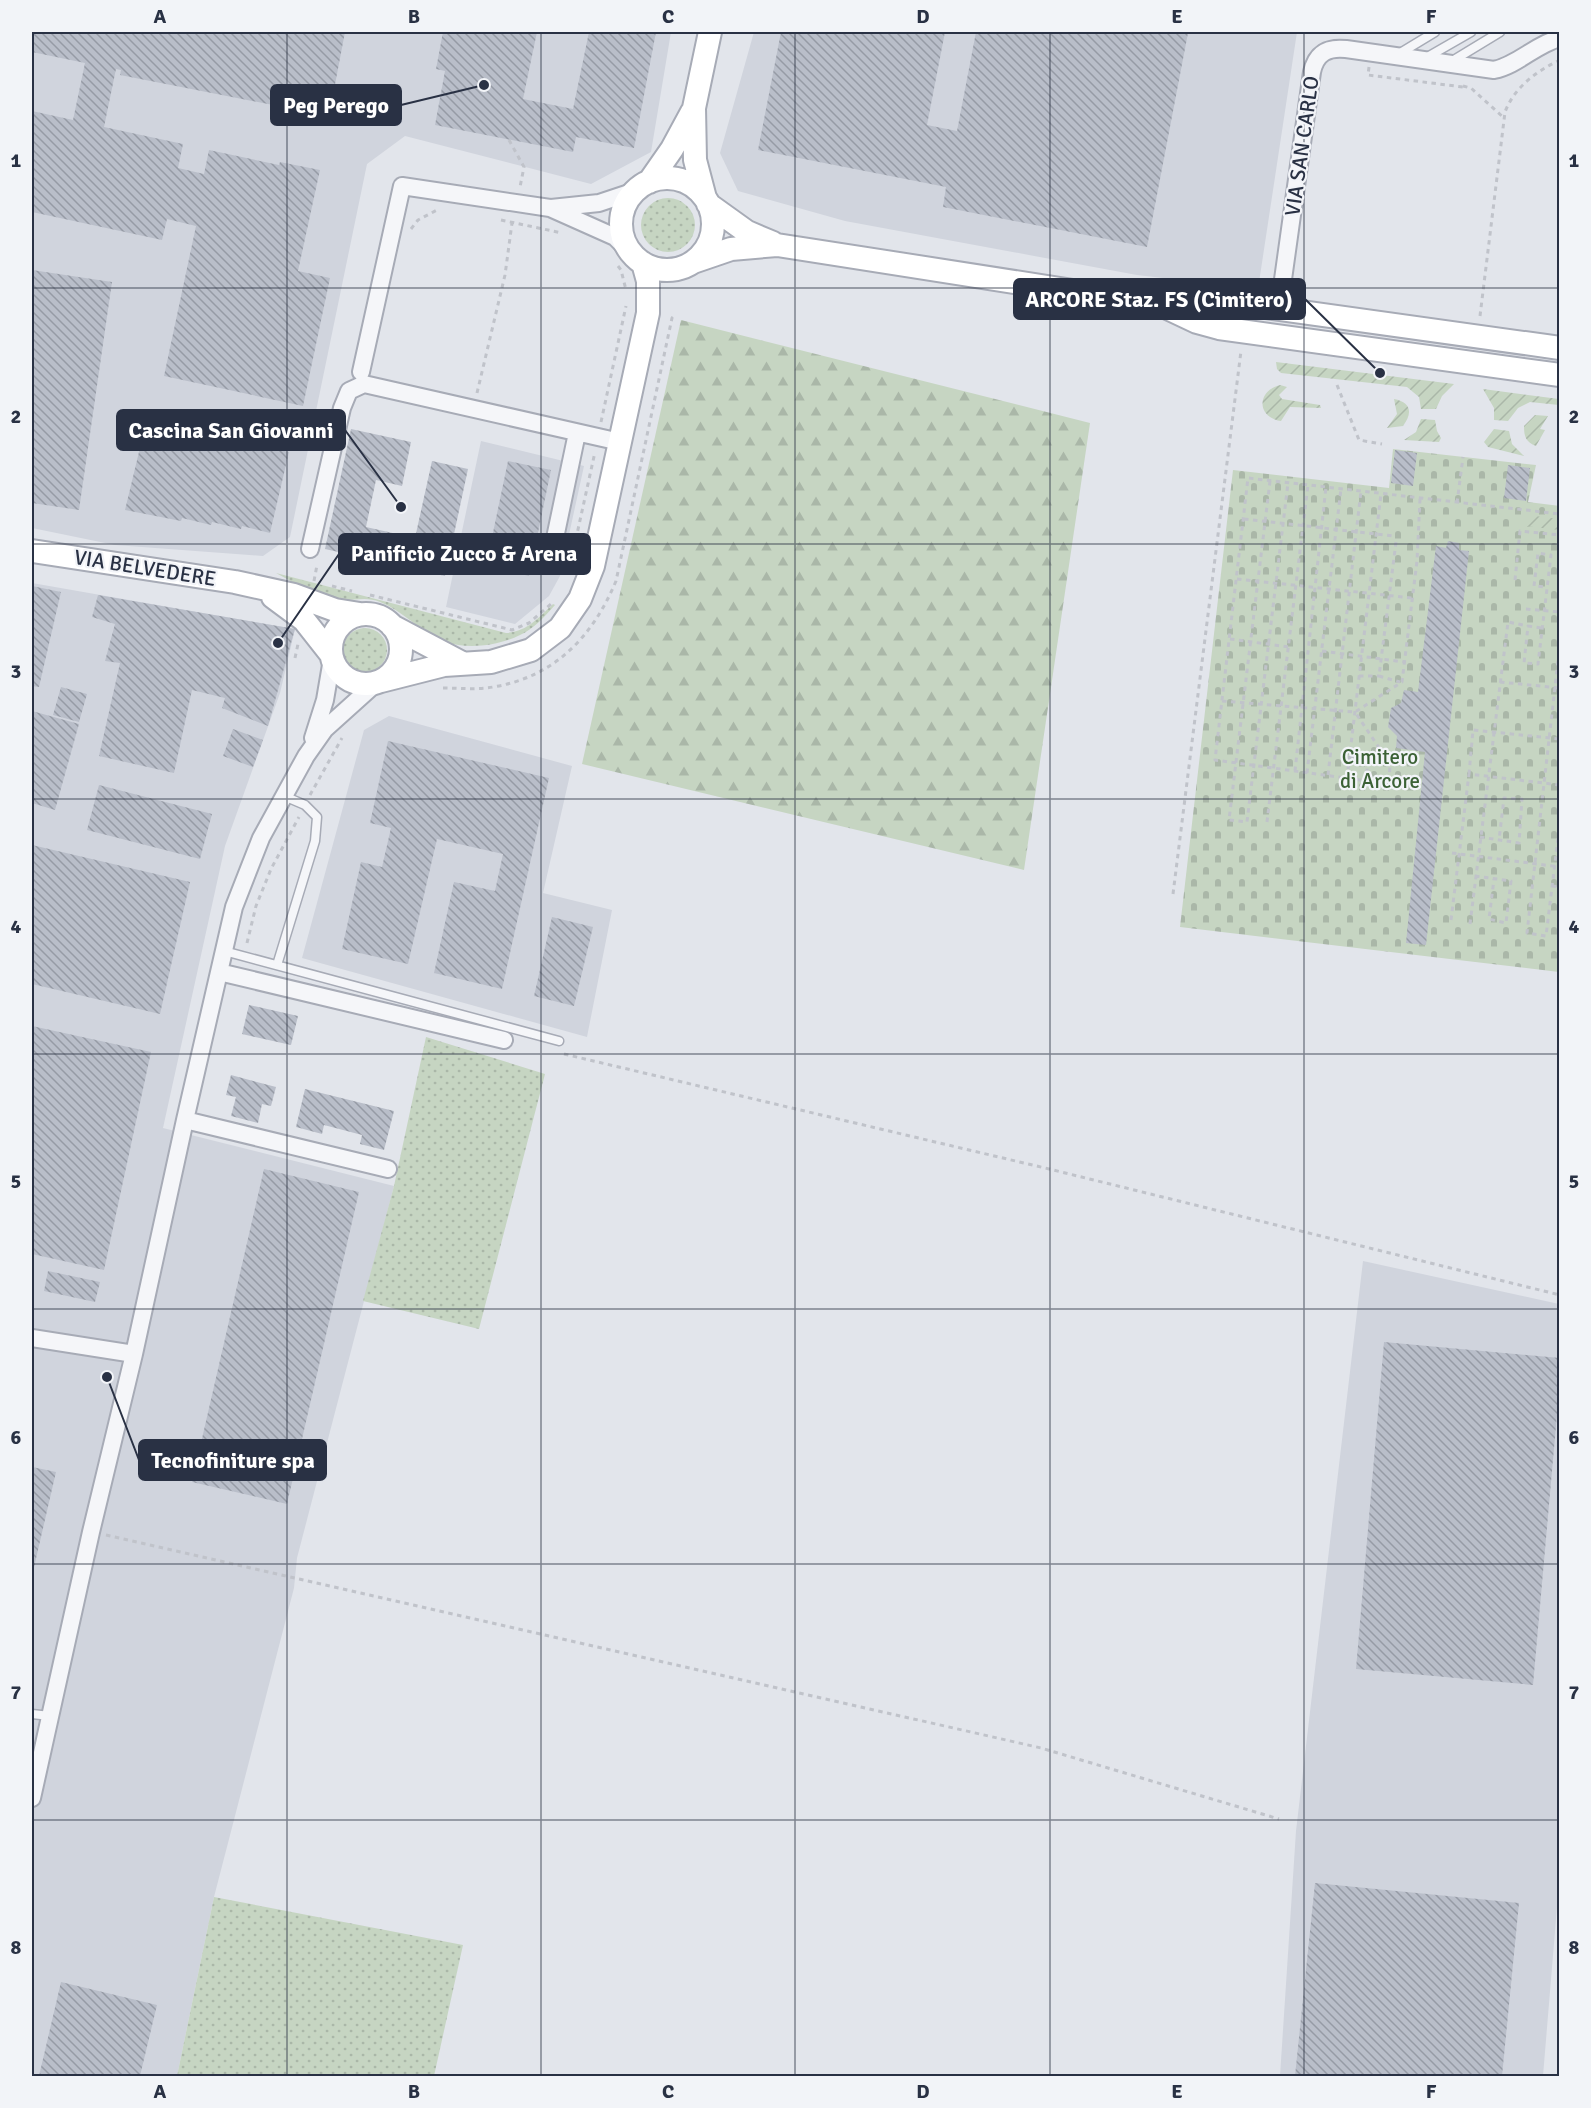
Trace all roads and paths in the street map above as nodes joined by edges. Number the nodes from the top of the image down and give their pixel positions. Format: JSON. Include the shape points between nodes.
{"nodes":[{"id":1,"x":710,"y":32,"type":"edge"},
{"id":2,"x":1435,"y":32,"type":"edge"},
{"id":3,"x":1470,"y":32,"type":"edge"},
{"id":4,"x":1500,"y":32,"type":"edge"},
{"id":5,"x":1560,"y":38,"type":"edge"},
{"id":6,"x":1395,"y":56,"type":"junction"},
{"id":7,"x":1423,"y":60,"type":"junction"},
{"id":8,"x":1560,"y":60,"type":"edge"},
{"id":9,"x":1448,"y":64,"type":"junction"},
{"id":10,"x":1466,"y":66,"type":"junction"},
{"id":11,"x":694,"y":108,"type":"junction"},
{"id":12,"x":1505,"y":118,"type":"junction"},
{"id":13,"x":642,"y":186,"type":"junction"},
{"id":14,"x":707,"y":201,"type":"junction"},
{"id":15,"x":550,"y":208,"type":"junction"},
{"id":16,"x":777,"y":245,"type":"junction"},
{"id":17,"x":637,"y":258,"type":"junction"},
{"id":18,"x":689,"y":265,"type":"junction"},
{"id":19,"x":505,"y":275,"type":"dead end"},
{"id":20,"x":1156,"y":304,"type":"junction"},
{"id":21,"x":648,"y":313,"type":"junction"},
{"id":22,"x":1479,"y":320,"type":"dead end"},
{"id":23,"x":1276,"y":322,"type":"junction"},
{"id":24,"x":1245,"y":332,"type":"junction"},
{"id":25,"x":1560,"y":348,"type":"edge"},
{"id":26,"x":361,"y":372,"type":"dead end"},
{"id":27,"x":1560,"y":375,"type":"edge"},
{"id":28,"x":1337,"y":385,"type":"dead end"},
{"id":29,"x":474,"y":409,"type":"junction"},
{"id":30,"x":577,"y":433,"type":"junction"},
{"id":31,"x":620,"y":442,"type":"junction"},
{"id":32,"x":1382,"y":444,"type":"dead end"},
{"id":33,"x":1462,"y":457,"type":"dead end"},
{"id":34,"x":1270,"y":481,"type":"junction"},
{"id":35,"x":1288,"y":483,"type":"junction"},
{"id":36,"x":1308,"y":485,"type":"junction"},
{"id":37,"x":1326,"y":487,"type":"junction"},
{"id":38,"x":1341,"y":489,"type":"junction"},
{"id":39,"x":1361,"y":491,"type":"junction"},
{"id":40,"x":1381,"y":494,"type":"junction"},
{"id":41,"x":1420,"y":499,"type":"junction"},
{"id":42,"x":1457,"y":503,"type":"junction"},
{"id":43,"x":1560,"y":514,"type":"edge"},
{"id":44,"x":1244,"y":519,"type":"junction"},
{"id":45,"x":1265,"y":521,"type":"junction"},
{"id":46,"x":1283,"y":523,"type":"junction"},
{"id":47,"x":1304,"y":525,"type":"junction"},
{"id":48,"x":1322,"y":528,"type":"junction"},
{"id":49,"x":1336,"y":530,"type":"junction"},
{"id":50,"x":1356,"y":532,"type":"junction"},
{"id":51,"x":1376,"y":534,"type":"junction"},
{"id":52,"x":1560,"y":535,"type":"edge"},
{"id":53,"x":1394,"y":536,"type":"dead end"},
{"id":54,"x":555,"y":538,"type":"dead end"},
{"id":55,"x":1396,"y":542,"type":"dead end"},
{"id":56,"x":310,"y":549,"type":"dead end"},
{"id":57,"x":32,"y":551,"type":"edge"},
{"id":58,"x":1237,"y":579,"type":"junction"},
{"id":59,"x":1515,"y":580,"type":"dead end"},
{"id":60,"x":1258,"y":581,"type":"junction"},
{"id":61,"x":1276,"y":583,"type":"junction"},
{"id":62,"x":1297,"y":586,"type":"junction"},
{"id":63,"x":1316,"y":588,"type":"junction"},
{"id":64,"x":1547,"y":588,"type":"junction"},
{"id":65,"x":259,"y":589,"type":"junction"},
{"id":66,"x":1329,"y":589,"type":"junction"},
{"id":67,"x":1349,"y":591,"type":"junction"},
{"id":68,"x":1369,"y":594,"type":"junction"},
{"id":69,"x":1388,"y":596,"type":"junction"},
{"id":70,"x":1413,"y":598,"type":"junction"},
{"id":71,"x":1526,"y":609,"type":"dead end"},
{"id":72,"x":1544,"y":610,"type":"junction"},
{"id":73,"x":1560,"y":612,"type":"edge"},
{"id":74,"x":360,"y":614,"type":"junction"},
{"id":75,"x":392,"y":626,"type":"junction"},
{"id":76,"x":1528,"y":627,"type":"junction"},
{"id":77,"x":1541,"y":628,"type":"junction"},
{"id":78,"x":1230,"y":639,"type":"junction"},
{"id":79,"x":1250,"y":642,"type":"junction"},
{"id":80,"x":1560,"y":643,"type":"edge"},
{"id":81,"x":1268,"y":644,"type":"junction"},
{"id":82,"x":1289,"y":646,"type":"junction"},
{"id":83,"x":1322,"y":651,"type":"junction"},
{"id":84,"x":1342,"y":653,"type":"junction"},
{"id":85,"x":331,"y":656,"type":"junction"},
{"id":86,"x":1361,"y":656,"type":"junction"},
{"id":87,"x":1381,"y":659,"type":"junction"},
{"id":88,"x":1404,"y":662,"type":"junction"},
{"id":89,"x":462,"y":663,"type":"junction"},
{"id":90,"x":1359,"y":676,"type":"junction"},
{"id":91,"x":1379,"y":676,"type":"junction"},
{"id":92,"x":378,"y":682,"type":"junction"},
{"id":93,"x":1402,"y":682,"type":"junction"},
{"id":94,"x":1500,"y":682,"type":"junction"},
{"id":95,"x":1554,"y":687,"type":"junction"},
{"id":96,"x":1560,"y":688,"type":"edge"},
{"id":97,"x":1222,"y":700,"type":"junction"},
{"id":98,"x":1243,"y":702,"type":"junction"},
{"id":99,"x":1262,"y":704,"type":"junction"},
{"id":100,"x":1282,"y":706,"type":"junction"},
{"id":101,"x":1302,"y":708,"type":"junction"},
{"id":102,"x":1315,"y":708,"type":"junction"},
{"id":103,"x":1335,"y":710,"type":"junction"},
{"id":104,"x":1355,"y":712,"type":"junction"},
{"id":105,"x":1494,"y":732,"type":"junction"},
{"id":106,"x":1548,"y":738,"type":"junction"},
{"id":107,"x":1560,"y":739,"type":"edge"},
{"id":108,"x":306,"y":756,"type":"junction"},
{"id":109,"x":1350,"y":756,"type":"junction"},
{"id":110,"x":1236,"y":763,"type":"junction"},
{"id":111,"x":1254,"y":766,"type":"junction"},
{"id":112,"x":1275,"y":768,"type":"junction"},
{"id":113,"x":1295,"y":771,"type":"junction"},
{"id":114,"x":1307,"y":773,"type":"junction"},
{"id":115,"x":1469,"y":774,"type":"junction"},
{"id":116,"x":1328,"y":776,"type":"junction"},
{"id":117,"x":1488,"y":777,"type":"junction"},
{"id":118,"x":1347,"y":778,"type":"junction"},
{"id":119,"x":1366,"y":781,"type":"junction"},
{"id":120,"x":1543,"y":783,"type":"junction"},
{"id":121,"x":1560,"y":785,"type":"edge"},
{"id":122,"x":284,"y":796,"type":"junction"},
{"id":123,"x":1268,"y":822,"type":"dead end"},
{"id":124,"x":1560,"y":822,"type":"edge"},
{"id":125,"x":1480,"y":837,"type":"junction"},
{"id":126,"x":1500,"y":840,"type":"junction"},
{"id":127,"x":1452,"y":853,"type":"dead end"},
{"id":128,"x":1459,"y":855,"type":"junction"},
{"id":129,"x":1478,"y":856,"type":"junction"},
{"id":130,"x":1534,"y":863,"type":"junction"},
{"id":131,"x":1554,"y":866,"type":"junction"},
{"id":132,"x":1560,"y":867,"type":"edge"},
{"id":133,"x":1475,"y":876,"type":"junction"},
{"id":134,"x":1494,"y":879,"type":"junction"},
{"id":135,"x":1552,"y":886,"type":"junction"},
{"id":136,"x":1560,"y":887,"type":"edge"},
{"id":137,"x":1173,"y":894,"type":"dead end"},
{"id":138,"x":1451,"y":920,"type":"dead end"},
{"id":139,"x":1470,"y":924,"type":"dead end"},
{"id":140,"x":224,"y":951,"type":"junction"},
{"id":141,"x":277,"y":965,"type":"junction"},
{"id":142,"x":219,"y":972,"type":"junction"},
{"id":143,"x":504,"y":1040,"type":"dead end"},
{"id":144,"x":559,"y":1041,"type":"dead end"},
{"id":145,"x":560,"y":1053,"type":"dead end"},
{"id":146,"x":185,"y":1120,"type":"junction"},
{"id":147,"x":388,"y":1169,"type":"dead end"},
{"id":148,"x":1560,"y":1295,"type":"edge"},
{"id":149,"x":32,"y":1338,"type":"edge"},
{"id":150,"x":134,"y":1354,"type":"junction"},
{"id":151,"x":91,"y":1532,"type":"junction"},
{"id":152,"x":32,"y":1714,"type":"edge"},
{"id":153,"x":50,"y":1716,"type":"junction"},
{"id":154,"x":32,"y":1798,"type":"edge"},
{"id":155,"x":1279,"y":1818,"type":"dead end"}],
"edges":[{"from":1,"to":11,"type":"street"},
{"from":2,"to":6,"type":"lane"},
{"from":3,"to":7,"type":"lane"},
{"from":4,"to":9,"type":"lane"},
{"from":5,"to":10,"type":"street","name":"VIA SAN CARLO","via":[[1500,69]]},
{"from":6,"to":7,"type":"street","name":"VIA SAN CARLO"},
{"from":6,"to":23,"type":"street","name":"VIA SAN CARLO","via":[[1332,48],[1315,62]]},
{"from":7,"to":9,"type":"street","name":"VIA SAN CARLO"},
{"from":8,"to":12,"type":"path","via":[[1536,74],[1511,98]]},
{"from":9,"to":10,"type":"street","name":"VIA SAN CARLO"},
{"from":10,"to":12,"type":"path","via":[[1463,87],[1471,88]]},
{"from":11,"to":13,"type":"street","via":[[672,149]]},
{"from":11,"to":14,"type":"street","via":[[695,160]]},
{"from":12,"to":22,"type":"path"},
{"from":13,"to":14,"type":"street","via":[[658,179],[675,178],[689,184]]},
{"from":13,"to":15,"type":"street","via":[[599,202]]},
{"from":13,"to":17,"type":"street","via":[[625,206],[622,217],[623,239]]},
{"from":14,"to":16,"type":"street","via":[[747,232]]},
{"from":14,"to":18,"type":"street","via":[[713,229],[705,251]]},
{"from":15,"to":17,"type":"street","via":[[615,237]]},
{"from":15,"to":26,"type":"street","via":[[402,186]]},
{"from":16,"to":18,"type":"street","via":[[731,249]]},
{"from":16,"to":20,"type":"street"},
{"from":17,"to":18,"type":"street","via":[[652,268],[668,270]]},
{"from":17,"to":21,"type":"street","via":[[648,281]]},
{"from":18,"to":21,"type":"street","via":[[665,288]]},
{"from":19,"to":29,"type":"path"},
{"from":20,"to":23,"type":"street","via":[[1212,300]]},
{"from":20,"to":24,"type":"street","via":[[1197,321]]},
{"from":21,"to":31,"type":"street"},
{"from":23,"to":24,"type":"street"},
{"from":23,"to":25,"type":"street"},
{"from":23,"to":27,"type":"street"},
{"from":24,"to":137,"type":"path"},
{"from":28,"to":32,"type":"path","via":[[1359,440]]},
{"from":29,"to":30,"type":"street"},
{"from":29,"to":56,"type":"street","via":[[364,384],[349,391]]},
{"from":30,"to":31,"type":"street"},
{"from":30,"to":54,"type":"street"},
{"from":31,"to":89,"type":"street","via":[[593,566],[580,599],[560,628],[531,650],[491,662]]},
{"from":33,"to":42,"type":"path"},
{"from":34,"to":35,"type":"path"},
{"from":34,"to":44,"type":"path","via":[[1248,478]]},
{"from":34,"to":45,"type":"path"},
{"from":35,"to":36,"type":"path"},
{"from":35,"to":46,"type":"path"},
{"from":36,"to":37,"type":"path"},
{"from":36,"to":47,"type":"path"},
{"from":37,"to":38,"type":"path"},
{"from":37,"to":48,"type":"path"},
{"from":38,"to":39,"type":"path"},
{"from":38,"to":49,"type":"path"},
{"from":39,"to":40,"type":"path"},
{"from":39,"to":50,"type":"path"},
{"from":40,"to":41,"type":"path"},
{"from":40,"to":51,"type":"path"},
{"from":41,"to":42,"type":"path"},
{"from":41,"to":70,"type":"path"},
{"from":42,"to":43,"type":"path"},
{"from":44,"to":45,"type":"path"},
{"from":44,"to":58,"type":"path"},
{"from":45,"to":46,"type":"path"},
{"from":45,"to":60,"type":"path"},
{"from":46,"to":47,"type":"path"},
{"from":46,"to":61,"type":"path"},
{"from":47,"to":48,"type":"path"},
{"from":47,"to":62,"type":"path"},
{"from":48,"to":49,"type":"path"},
{"from":48,"to":63,"type":"path"},
{"from":49,"to":50,"type":"path"},
{"from":49,"to":66,"type":"path"},
{"from":50,"to":51,"type":"path"},
{"from":50,"to":67,"type":"path"},
{"from":51,"to":53,"type":"path"},
{"from":51,"to":68,"type":"path"},
{"from":52,"to":59,"type":"path","via":[[1520,531]]},
{"from":55,"to":69,"type":"path"},
{"from":57,"to":65,"type":"street","name":"VIA BELVEDERE"},
{"from":58,"to":60,"type":"path"},
{"from":58,"to":78,"type":"path"},
{"from":60,"to":61,"type":"path"},
{"from":60,"to":79,"type":"path"},
{"from":61,"to":62,"type":"path"},
{"from":61,"to":81,"type":"path"},
{"from":62,"to":63,"type":"path"},
{"from":62,"to":82,"type":"path"},
{"from":63,"to":66,"type":"path"},
{"from":63,"to":101,"type":"path"},
{"from":64,"to":64,"type":"path","via":[[1551,555],[1538,553],[1534,586]]},
{"from":64,"to":72,"type":"path"},
{"from":65,"to":74,"type":"street","name":"VIA BELVEDERE"},
{"from":65,"to":85,"type":"street","name":"VIA BELVEDERE","via":[[297,613]]},
{"from":66,"to":67,"type":"path"},
{"from":66,"to":83,"type":"path"},
{"from":67,"to":68,"type":"path"},
{"from":67,"to":84,"type":"path"},
{"from":68,"to":69,"type":"path"},
{"from":68,"to":86,"type":"path"},
{"from":69,"to":70,"type":"path"},
{"from":69,"to":87,"type":"path"},
{"from":70,"to":88,"type":"path"},
{"from":71,"to":72,"type":"path"},
{"from":72,"to":73,"type":"path"},
{"from":72,"to":77,"type":"path"},
{"from":74,"to":75,"type":"street","via":[[378,616]]},
{"from":74,"to":85,"type":"street","via":[[339,626],[332,637]]},
{"from":75,"to":89,"type":"street"},
{"from":75,"to":92,"type":"street","via":[[400,639],[401,656],[395,670]]},
{"from":76,"to":77,"type":"path"},
{"from":76,"to":77,"type":"path","via":[[1524,663],[1538,664]]},
{"from":76,"to":94,"type":"path","via":[[1508,622]]},
{"from":78,"to":79,"type":"path"},
{"from":78,"to":97,"type":"path"},
{"from":79,"to":81,"type":"path"},
{"from":79,"to":98,"type":"path"},
{"from":80,"to":95,"type":"path"},
{"from":81,"to":82,"type":"path"},
{"from":81,"to":99,"type":"path"},
{"from":82,"to":100,"type":"path"},
{"from":83,"to":84,"type":"path"},
{"from":83,"to":102,"type":"path"},
{"from":84,"to":86,"type":"path"},
{"from":84,"to":103,"type":"path"},
{"from":85,"to":92,"type":"street","via":[[347,680],[362,685]]},
{"from":85,"to":108,"type":"street","via":[[325,700]]},
{"from":86,"to":87,"type":"path"},
{"from":86,"to":90,"type":"path"},
{"from":87,"to":88,"type":"path"},
{"from":87,"to":91,"type":"path"},
{"from":88,"to":93,"type":"path"},
{"from":89,"to":92,"type":"street"},
{"from":90,"to":91,"type":"path"},
{"from":90,"to":104,"type":"path"},
{"from":91,"to":93,"type":"path"},
{"from":92,"to":108,"type":"street","via":[[326,729]]},
{"from":93,"to":104,"type":"path"},
{"from":94,"to":95,"type":"path"},
{"from":94,"to":105,"type":"path"},
{"from":95,"to":96,"type":"path"},
{"from":95,"to":106,"type":"path"},
{"from":97,"to":98,"type":"path"},
{"from":97,"to":110,"type":"path","via":[[1215,760]]},
{"from":98,"to":99,"type":"path"},
{"from":98,"to":110,"type":"path"},
{"from":99,"to":100,"type":"path"},
{"from":99,"to":111,"type":"path"},
{"from":100,"to":101,"type":"path"},
{"from":100,"to":112,"type":"path"},
{"from":101,"to":102,"type":"path"},
{"from":101,"to":113,"type":"path"},
{"from":102,"to":103,"type":"path"},
{"from":102,"to":114,"type":"path"},
{"from":103,"to":104,"type":"path"},
{"from":103,"to":116,"type":"path"},
{"from":104,"to":109,"type":"path"},
{"from":104,"to":119,"type":"path","via":[[1390,764],[1389,784]]},
{"from":105,"to":106,"type":"path"},
{"from":105,"to":115,"type":"path","via":[[1473,730]]},
{"from":105,"to":117,"type":"path"},
{"from":106,"to":107,"type":"path"},
{"from":106,"to":120,"type":"path"},
{"from":108,"to":122,"type":"street"},
{"from":109,"to":118,"type":"path"},
{"from":109,"to":119,"type":"path","via":[[1368,760]]},
{"from":110,"to":111,"type":"path"},
{"from":110,"to":111,"type":"path","via":[[1229,820],[1247,822]]},
{"from":111,"to":112,"type":"path"},
{"from":112,"to":113,"type":"path"},
{"from":112,"to":123,"type":"path"},
{"from":113,"to":114,"type":"path"},
{"from":114,"to":116,"type":"path"},
{"from":115,"to":117,"type":"path"},
{"from":115,"to":128,"type":"path"},
{"from":116,"to":118,"type":"path"},
{"from":117,"to":120,"type":"path"},
{"from":117,"to":125,"type":"path"},
{"from":118,"to":119,"type":"path"},
{"from":120,"to":121,"type":"path"},
{"from":120,"to":130,"type":"path"},
{"from":122,"to":140,"type":"street","via":[[257,848],[234,907]]},
{"from":122,"to":141,"type":"lane","via":[[305,805],[317,817],[315,840]]},
{"from":124,"to":131,"type":"path"},
{"from":125,"to":126,"type":"path"},
{"from":125,"to":129,"type":"path"},
{"from":126,"to":126,"type":"path","via":[[1519,843],[1522,799],[1504,798]]},
{"from":127,"to":128,"type":"path"},
{"from":128,"to":129,"type":"path"},
{"from":128,"to":138,"type":"path"},
{"from":129,"to":130,"type":"path"},
{"from":129,"to":133,"type":"path"},
{"from":130,"to":131,"type":"path"},
{"from":130,"to":135,"type":"path","via":[[1527,933],[1546,936]]},
{"from":131,"to":132,"type":"path"},
{"from":131,"to":135,"type":"path"},
{"from":133,"to":134,"type":"path"},
{"from":133,"to":139,"type":"path"},
{"from":134,"to":134,"type":"path","via":[[1511,881],[1506,923],[1490,919]]},
{"from":135,"to":136,"type":"path"},
{"from":140,"to":141,"type":"lane"},
{"from":140,"to":142,"type":"street"},
{"from":141,"to":144,"type":"lane"},
{"from":142,"to":143,"type":"street"},
{"from":142,"to":146,"type":"street"},
{"from":145,"to":148,"type":"path"},
{"from":146,"to":147,"type":"street"},
{"from":146,"to":150,"type":"street"},
{"from":149,"to":150,"type":"street"},
{"from":150,"to":151,"type":"street"},
{"from":151,"to":153,"type":"street"},
{"from":151,"to":155,"type":"path","via":[[1041,1748]]},
{"from":152,"to":153,"type":"lane"},
{"from":153,"to":154,"type":"street"}]}
